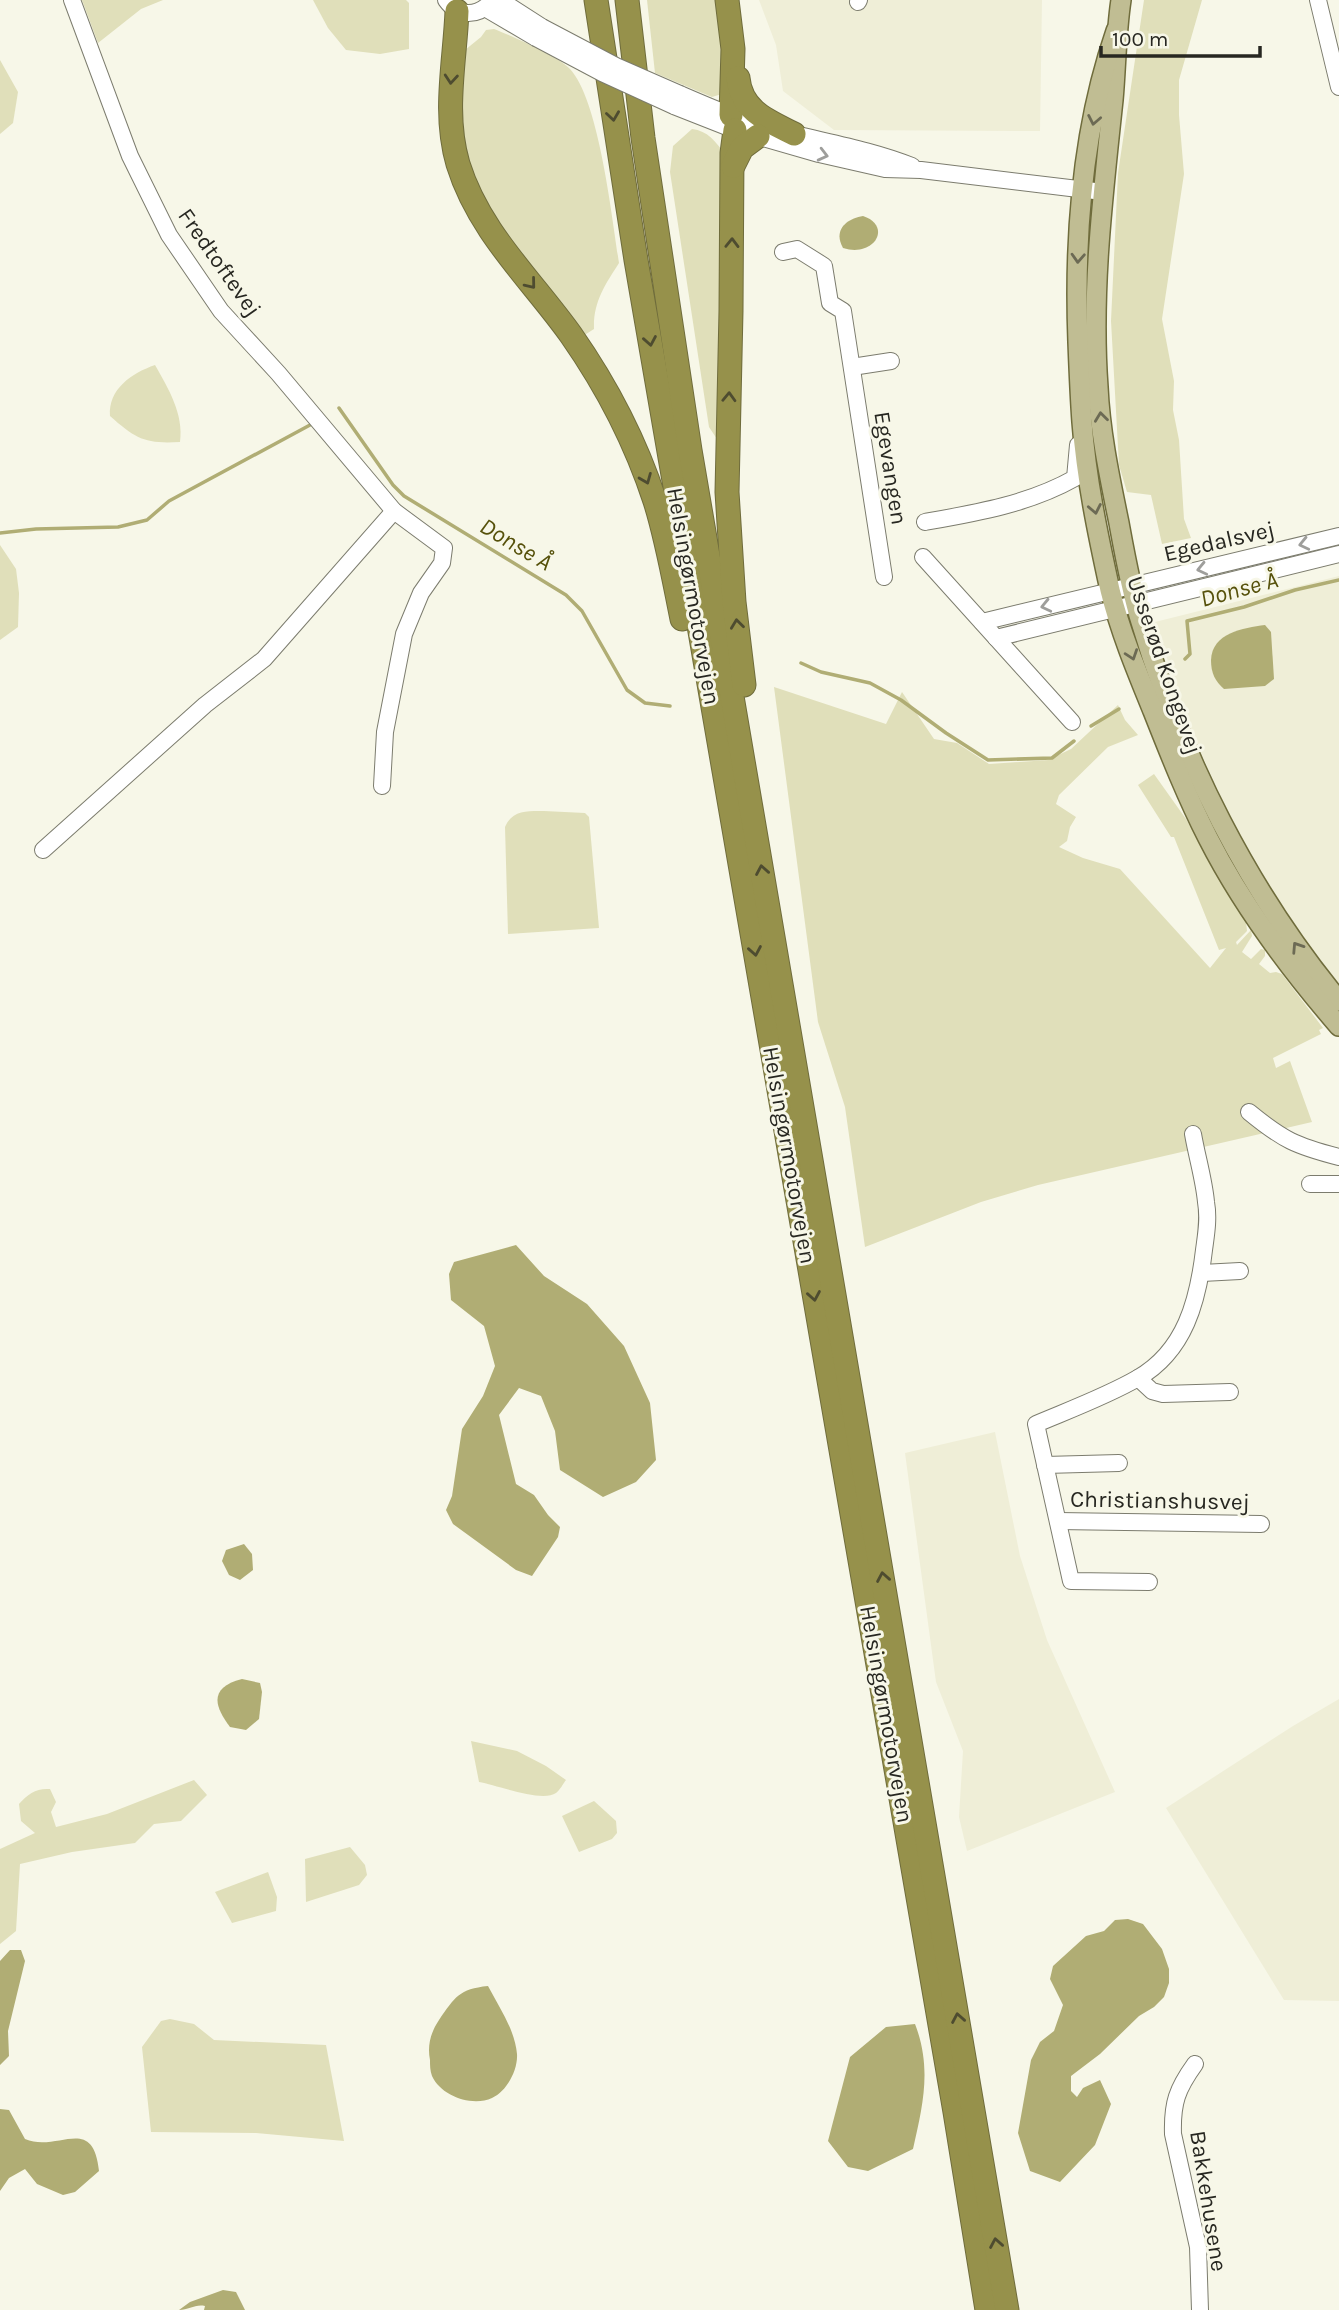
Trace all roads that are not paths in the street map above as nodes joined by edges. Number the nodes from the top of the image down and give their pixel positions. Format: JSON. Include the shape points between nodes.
{"nodes":[{"id":1,"x":72,"y":0,"type":"edge"},
{"id":2,"x":500,"y":0,"type":"edge"},
{"id":3,"x":596,"y":0,"type":"edge"},
{"id":4,"x":627,"y":0,"type":"edge"},
{"id":5,"x":727,"y":0,"type":"edge"},
{"id":6,"x":1121,"y":0,"type":"edge"},
{"id":7,"x":1318,"y":0,"type":"edge"},
{"id":8,"x":488,"y":4,"type":"edge"},
{"id":9,"x":452,"y":5,"type":"edge"},
{"id":10,"x":1116,"y":31,"type":"junction"},
{"id":11,"x":539,"y":32,"type":"junction"},
{"id":12,"x":733,"y":49,"type":"junction"},
{"id":13,"x":1339,"y":87,"type":"edge"},
{"id":14,"x":733,"y":123,"type":"junction"},
{"id":15,"x":794,"y":134,"type":"junction"},
{"id":16,"x":758,"y":136,"type":"junction"},
{"id":17,"x":733,"y":166,"type":"junction"},
{"id":18,"x":921,"y":170,"type":"junction"},
{"id":19,"x":1083,"y":190,"type":"junction"},
{"id":20,"x":1103,"y":192,"type":"junction"},
{"id":21,"x":783,"y":252,"type":"dead end"},
{"id":22,"x":891,"y":361,"type":"dead end"},
{"id":23,"x":852,"y":367,"type":"junction"},
{"id":24,"x":1082,"y":424,"type":"junction"},
{"id":25,"x":394,"y":510,"type":"junction"},
{"id":26,"x":925,"y":522,"type":"dead end"},
{"id":27,"x":1339,"y":536,"type":"edge"},
{"id":28,"x":1339,"y":554,"type":"edge"},
{"id":29,"x":923,"y":557,"type":"dead end"},
{"id":30,"x":884,"y":577,"type":"dead end"},
{"id":31,"x":1134,"y":595,"type":"junction"},
{"id":32,"x":1113,"y":600,"type":"junction"},
{"id":33,"x":982,"y":622,"type":"junction"},
{"id":34,"x":996,"y":638,"type":"junction"},
{"id":35,"x":1072,"y":722,"type":"dead end"},
{"id":36,"x":382,"y":786,"type":"dead end"},
{"id":37,"x":756,"y":838,"type":"junction"},
{"id":38,"x":43,"y":850,"type":"dead end"},
{"id":39,"x":748,"y":910,"type":"junction"},
{"id":40,"x":1339,"y":1001,"type":"edge"},
{"id":41,"x":1339,"y":1026,"type":"edge"},
{"id":42,"x":1249,"y":1112,"type":"dead end"},
{"id":43,"x":1193,"y":1134,"type":"dead end"},
{"id":44,"x":1339,"y":1157,"type":"edge"},
{"id":45,"x":1310,"y":1184,"type":"dead end"},
{"id":46,"x":1339,"y":1185,"type":"edge"},
{"id":47,"x":1240,"y":1270,"type":"dead end"},
{"id":48,"x":1202,"y":1273,"type":"junction"},
{"id":49,"x":1138,"y":1378,"type":"junction"},
{"id":50,"x":1230,"y":1392,"type":"dead end"},
{"id":51,"x":1119,"y":1463,"type":"dead end"},
{"id":52,"x":1045,"y":1465,"type":"junction"},
{"id":53,"x":1058,"y":1521,"type":"junction"},
{"id":54,"x":1261,"y":1524,"type":"dead end"},
{"id":55,"x":1149,"y":1582,"type":"dead end"},
{"id":56,"x":1195,"y":2064,"type":"dead end"},
{"id":57,"x":987,"y":2310,"type":"edge"},
{"id":58,"x":1007,"y":2310,"type":"edge"},
{"id":59,"x":1200,"y":2310,"type":"edge"}],
"edges":[{"from":1,"to":25,"type":"street","name":"Fredtoftevej","via":[[130,156],[169,234],[221,311]]},
{"from":2,"to":11,"type":"street"},
{"from":3,"to":39,"type":"highway","name":"Helsingørmotorvejen","one_way":true},
{"from":4,"to":37,"type":"highway","name":"Helsingørmotorvejen","via":[[690,450]]},
{"from":5,"to":12,"type":"highway"},
{"from":6,"to":10,"type":"main road"},
{"from":7,"to":13,"type":"street"},
{"from":8,"to":9,"type":"street","via":[[471,14]]},
{"from":8,"to":11,"type":"street"},
{"from":9,"to":39,"type":"highway","one_way":true,"via":[[450,108],[458,162],[468,191],[499,244],[572,336],[619,415],[655,500],[724,837]]},
{"from":10,"to":19,"type":"main road","name":"Usserød Kongevej","one_way":true,"via":[[1105,64]]},
{"from":10,"to":20,"type":"main road","name":"Usserød Kongevej"},
{"from":11,"to":14,"type":"street","bridge":true},
{"from":12,"to":14,"type":"highway"},
{"from":12,"to":15,"type":"highway","via":[[739,89],[749,108]]},
{"from":14,"to":15,"type":"street"},
{"from":14,"to":16,"type":"street"},
{"from":14,"to":17,"type":"highway"},
{"from":15,"to":18,"type":"street","via":[[888,156]]},
{"from":16,"to":17,"type":"highway","via":[[742,148]]},
{"from":16,"to":18,"type":"street","one_way":true,"via":[[885,169]]},
{"from":37,"to":17,"type":"highway","one_way":true,"via":[[727,492]]},
{"from":18,"to":19,"type":"street"},
{"from":19,"to":20,"type":"street"},
{"from":19,"to":24,"type":"main road","name":"Usserød Kongevej","one_way":true,"via":[[1077,300]]},
{"from":31,"to":20,"type":"main road","name":"Usserød Kongevej","one_way":true,"via":[[1109,476],[1098,387]]},
{"from":21,"to":23,"type":"street","name":"Egevangen","via":[[797,249],[824,265],[830,303],[843,311]]},
{"from":22,"to":23,"type":"street"},
{"from":23,"to":30,"type":"street","name":"Egevangen"},
{"from":24,"to":26,"type":"street","name":"Egevangen","via":[[1075,478],[1019,502]]},
{"from":24,"to":32,"type":"main road","name":"Usserød Kongevej","one_way":true},
{"from":25,"to":36,"type":"street","name":"Fredtoftevej","via":[[444,548],[442,562],[421,593],[404,634],[385,732]]},
{"from":25,"to":38,"type":"street","via":[[264,659],[205,705]]},
{"from":27,"to":31,"type":"street","name":"Egedalsvej","one_way":true},
{"from":28,"to":31,"type":"street","name":"Egedalsvej"},
{"from":29,"to":33,"type":"street"},
{"from":31,"to":32,"type":"street","name":"Egedalsvej"},
{"from":40,"to":31,"type":"main road","name":"Usserød Kongevej","one_way":true,"via":[[1272,910],[1206,795],[1169,709]]},
{"from":32,"to":33,"type":"street","one_way":true},
{"from":32,"to":34,"type":"street"},
{"from":32,"to":41,"type":"main road","name":"Usserød Kongevej","one_way":true,"via":[[1139,678],[1208,839],[1296,977]]},
{"from":33,"to":34,"type":"street"},
{"from":34,"to":35,"type":"street"},
{"from":58,"to":37,"type":"highway","name":"Helsingørmotorvejen","one_way":true},
{"from":39,"to":57,"type":"highway","name":"Helsingørmotorvejen","one_way":true},
{"from":42,"to":44,"type":"street","via":[[1278,1136]]},
{"from":43,"to":48,"type":"street","name":"Christianshusvej","via":[[1207,1203]]},
{"from":45,"to":46,"type":"street"},
{"from":47,"to":48,"type":"street"},
{"from":48,"to":49,"type":"street","name":"Christianshusvej","via":[[1180,1338],[1163,1361]]},
{"from":49,"to":50,"type":"street","via":[[1163,1394]]},
{"from":49,"to":52,"type":"street","name":"Christianshusvej","via":[[1036,1424]]},
{"from":51,"to":52,"type":"street","name":"Christianshusvej"},
{"from":52,"to":53,"type":"street","name":"Christianshusvej"},
{"from":53,"to":54,"type":"street","name":"Christianshusvej"},
{"from":53,"to":55,"type":"street","name":"Christianshusvej","via":[[1071,1581]]},
{"from":56,"to":59,"type":"street","name":"Bakkehusene","via":[[1175,2097],[1172,2115],[1198,2247]]}]}
